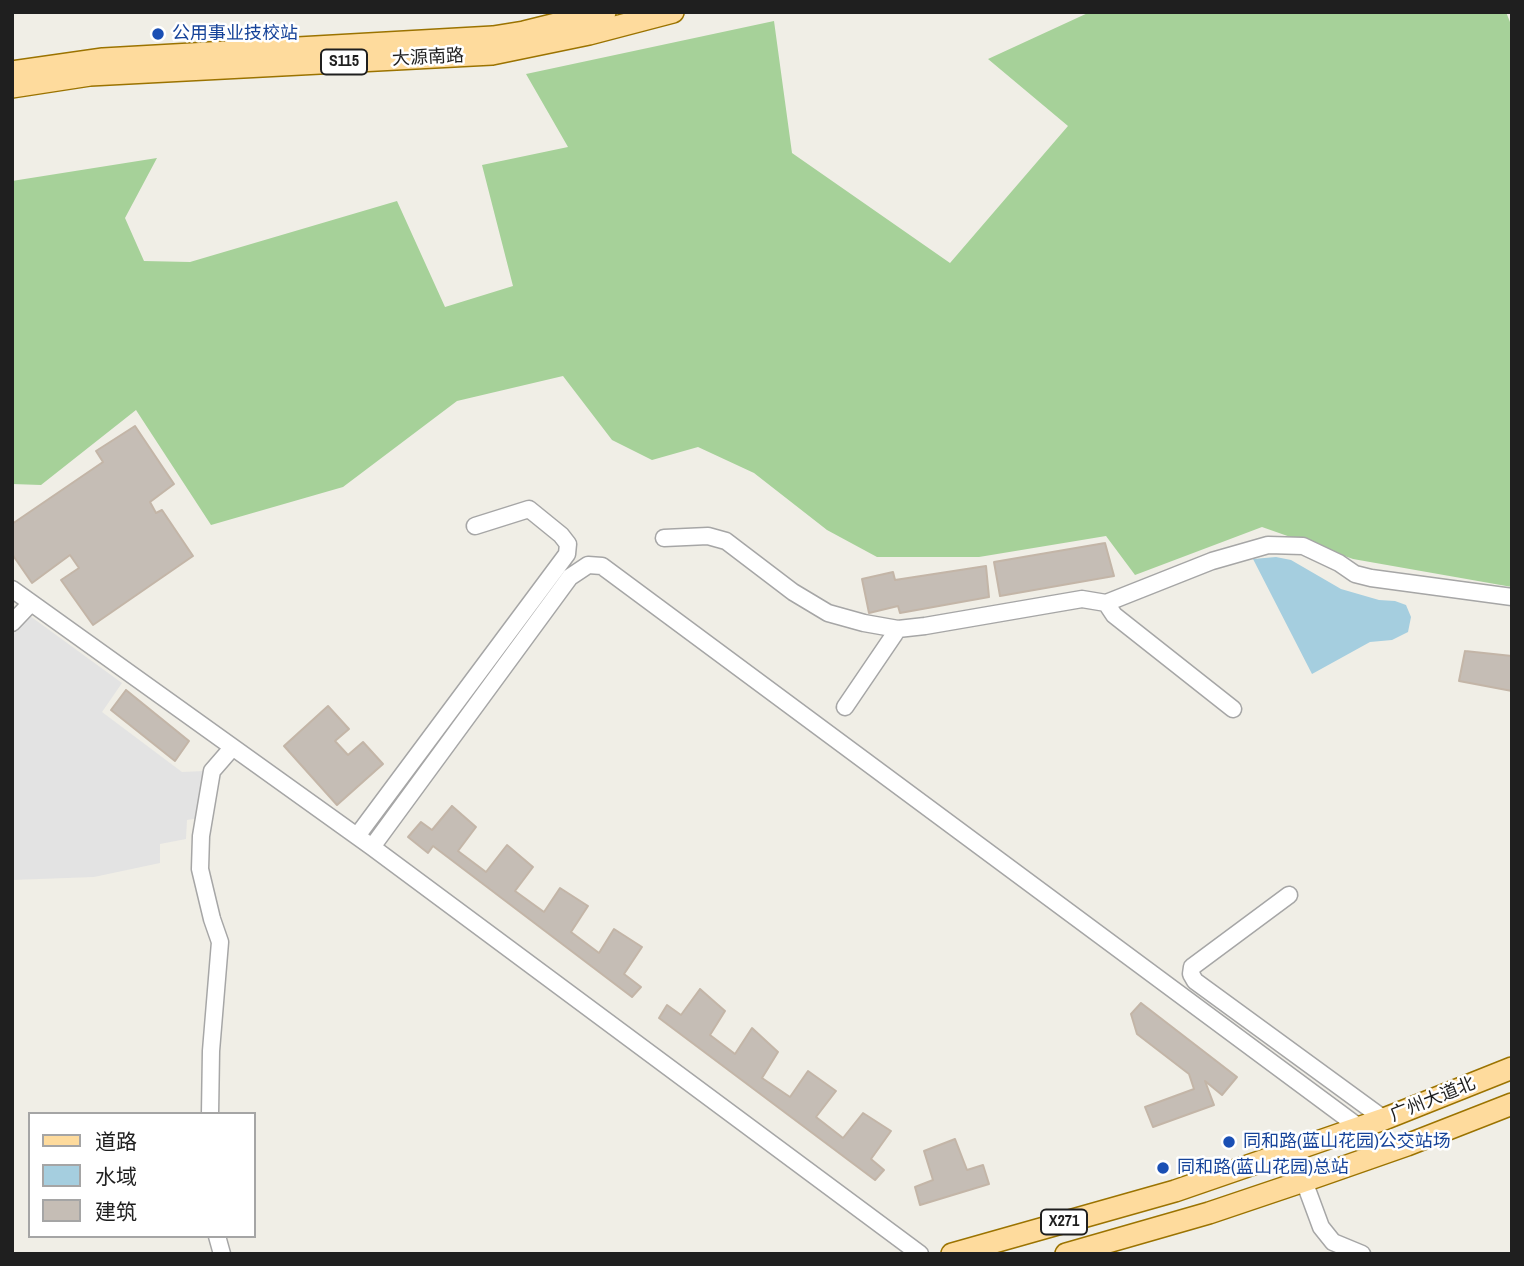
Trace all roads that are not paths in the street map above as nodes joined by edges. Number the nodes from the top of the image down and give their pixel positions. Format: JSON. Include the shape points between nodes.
{"nodes":[{"id":1,"x":605,"y":12,"type":"edge"},
{"id":2,"x":673,"y":12,"type":"edge"},
{"id":3,"x":12,"y":72,"type":"edge"},
{"id":4,"x":12,"y":88,"type":"edge"},
{"id":5,"x":475,"y":526,"type":"dead end"},
{"id":6,"x":664,"y":538,"type":"dead end"},
{"id":7,"x":12,"y":589,"type":"edge"},
{"id":8,"x":1512,"y":597,"type":"edge"},
{"id":9,"x":31,"y":603,"type":"junction"},
{"id":10,"x":1107,"y":603,"type":"junction"},
{"id":11,"x":12,"y":623,"type":"edge"},
{"id":12,"x":898,"y":629,"type":"junction"},
{"id":13,"x":845,"y":707,"type":"dead end"},
{"id":14,"x":1233,"y":709,"type":"dead end"},
{"id":15,"x":232,"y":748,"type":"junction"},
{"id":16,"x":356,"y":836,"type":"junction"},
{"id":17,"x":372,"y":847,"type":"junction"},
{"id":18,"x":1289,"y":895,"type":"dead end"},
{"id":19,"x":1512,"y":1068,"type":"edge"},
{"id":20,"x":1512,"y":1104,"type":"edge"},
{"id":21,"x":210,"y":1112,"type":"edge"},
{"id":22,"x":1384,"y":1119,"type":"junction"},
{"id":23,"x":1360,"y":1128,"type":"junction"},
{"id":24,"x":1304,"y":1181,"type":"junction"},
{"id":25,"x":920,"y":1254,"type":"edge"},
{"id":26,"x":952,"y":1254,"type":"edge"},
{"id":27,"x":1066,"y":1254,"type":"edge"},
{"id":28,"x":1362,"y":1254,"type":"edge"}],
"edges":[{"from":1,"to":3,"type":"main road","name":"大源南路","number":"S115","via":[[493,37],[103,59]]},
{"from":2,"to":4,"type":"main road","name":"大源南路","number":"S115","via":[[492,54],[117,73]]},
{"from":5,"to":16,"type":"street","via":[[529,509],[561,535],[568,544],[566,554]]},
{"from":6,"to":12,"type":"street","via":[[709,536],[726,541],[828,613]]},
{"from":7,"to":9,"type":"street"},
{"from":8,"to":10,"type":"street","via":[[1371,578],[1303,546],[1268,545],[1212,561]]},
{"from":9,"to":11,"type":"street"},
{"from":9,"to":15,"type":"street"},
{"from":10,"to":12,"type":"street","via":[[1082,599]]},
{"from":10,"to":14,"type":"street","via":[[1114,615]]},
{"from":12,"to":13,"type":"street"},
{"from":15,"to":16,"type":"street"},
{"from":15,"to":21,"type":"street","via":[[212,771],[201,836],[200,869],[220,942]]},
{"from":16,"to":17,"type":"street"},
{"from":17,"to":23,"type":"street","via":[[570,577],[587,565],[602,566]]},
{"from":17,"to":25,"type":"street"},
{"from":18,"to":22,"type":"street","via":[[1192,967],[1191,974]]},
{"from":19,"to":22,"type":"main road","name":"广州大道北","number":"X271"},
{"from":20,"to":24,"type":"main road","name":"广州大道北","number":"X271"},
{"from":22,"to":23,"type":"main road","name":"广州大道北","number":"X271"},
{"from":23,"to":26,"type":"main road","name":"广州大道北","number":"X271","via":[[1175,1191]]},
{"from":24,"to":27,"type":"main road","name":"广州大道北","number":"X271"},
{"from":24,"to":28,"type":"street","via":[[1321,1227],[1333,1242]]}]}
